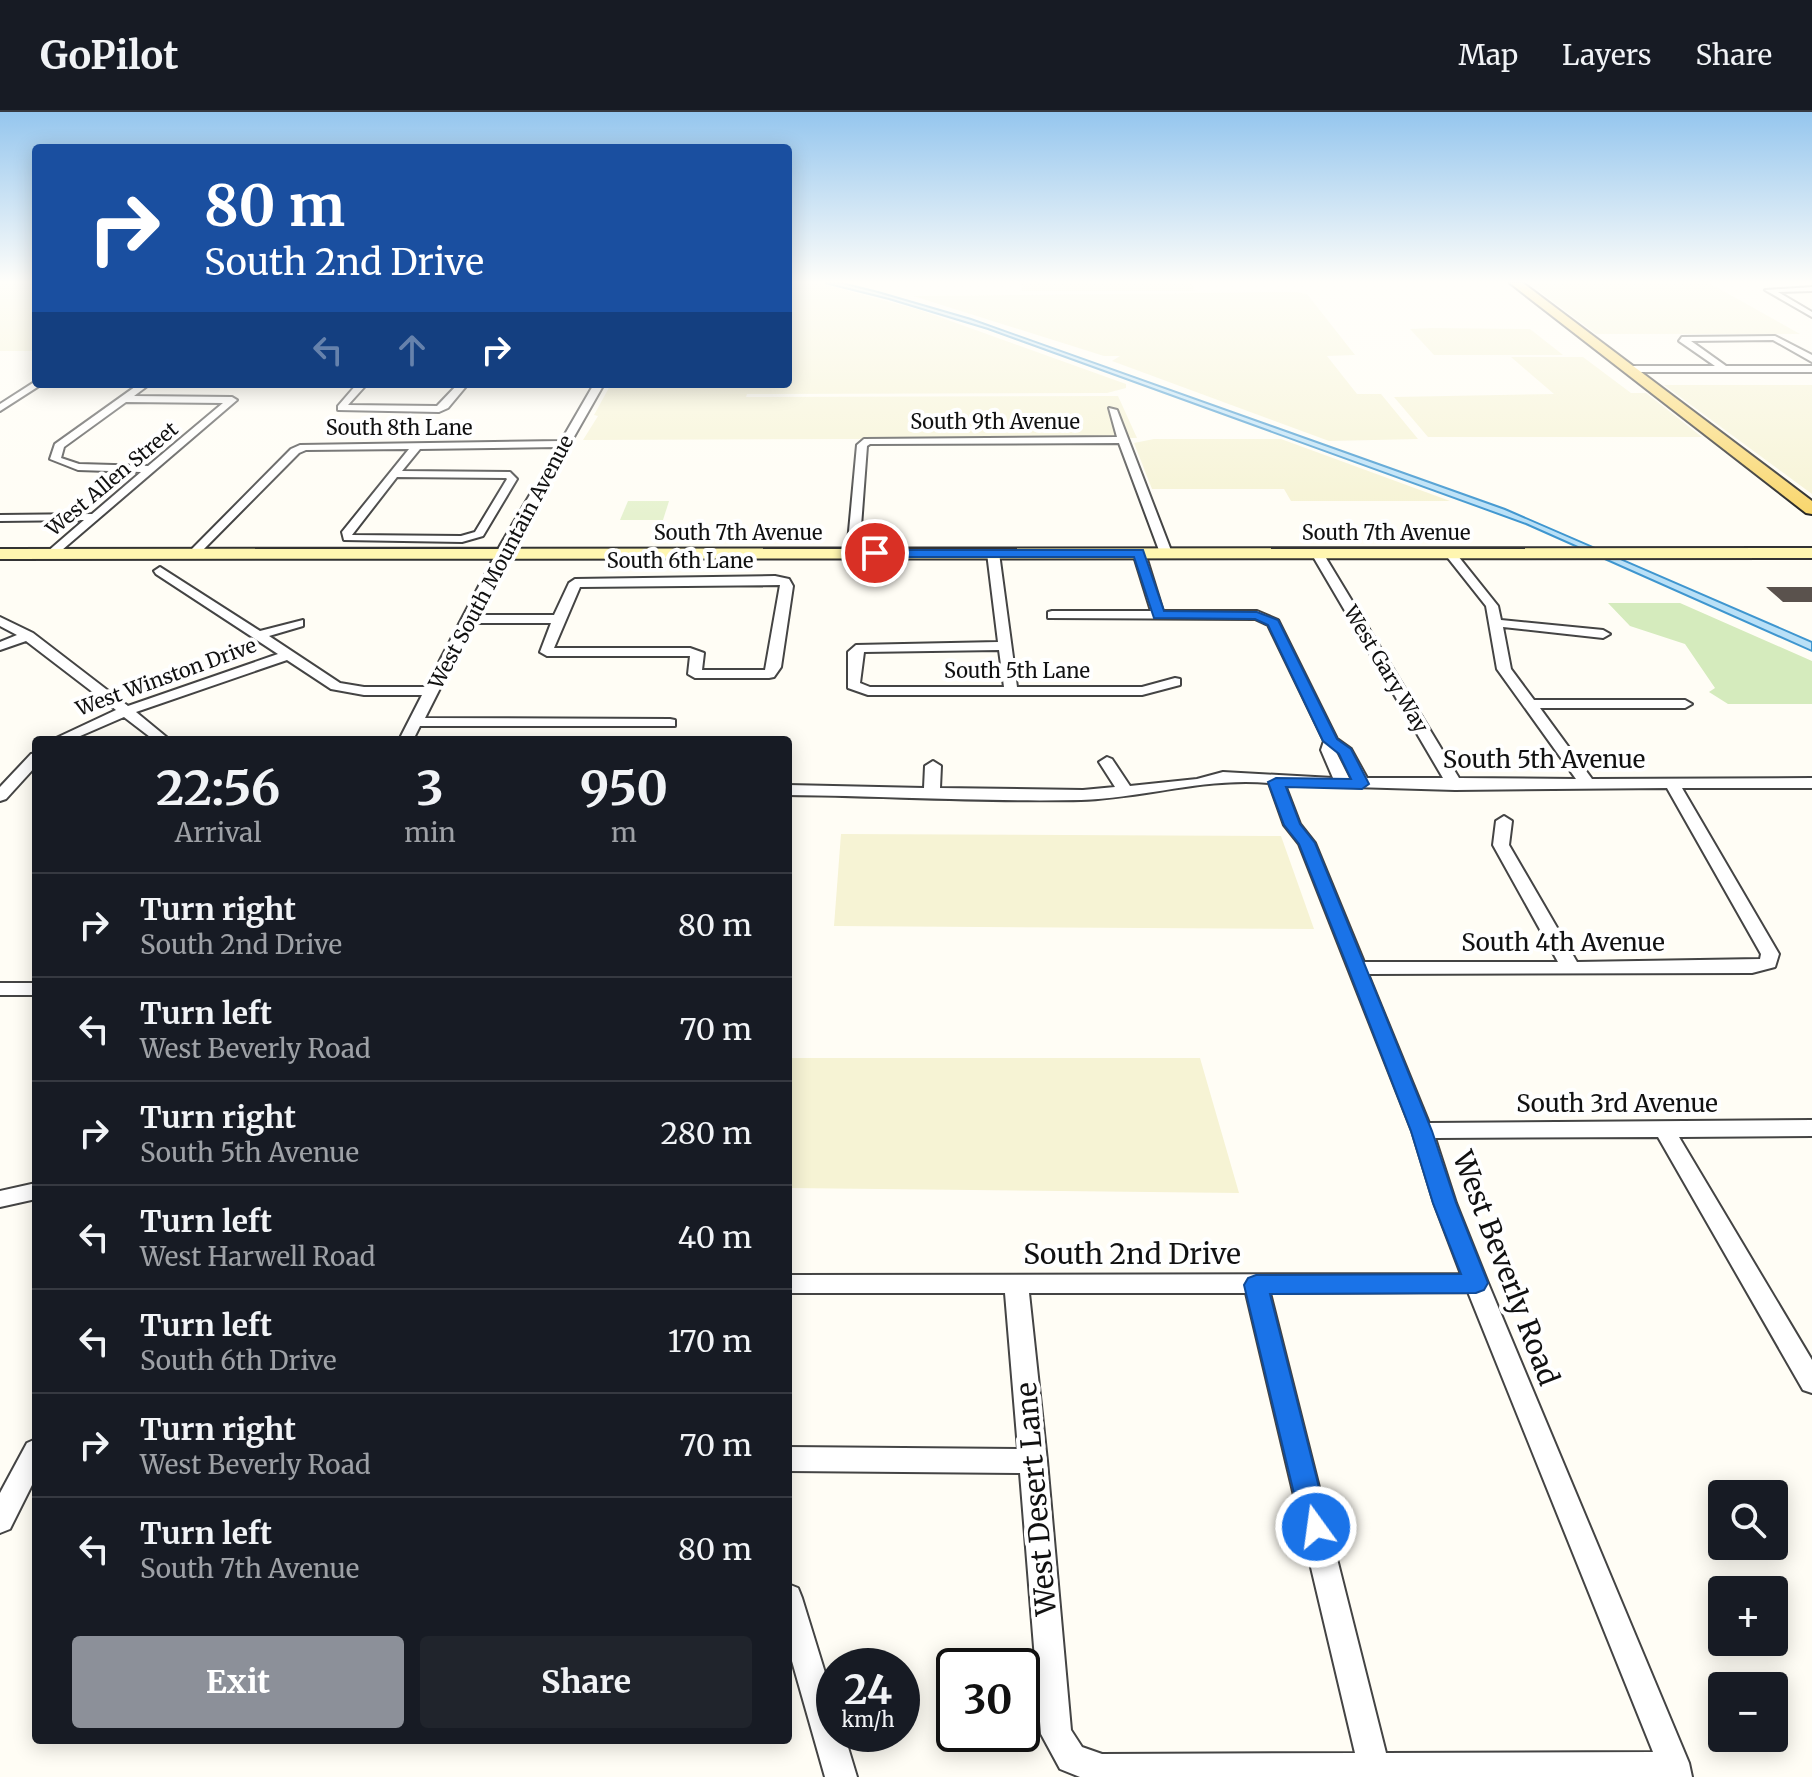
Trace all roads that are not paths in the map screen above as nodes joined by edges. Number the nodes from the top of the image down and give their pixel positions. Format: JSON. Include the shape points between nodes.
{"nodes":[{"id":1,"x":1616,"y":361,"type":"edge"},
{"id":2,"x":1712,"y":361,"type":"edge"},
{"id":3,"x":1627,"y":369,"type":"junction"},
{"id":4,"x":1724,"y":369,"type":"junction"},
{"id":5,"x":1812,"y":369,"type":"edge"},
{"id":6,"x":32,"y":387,"type":"edge"},
{"id":7,"x":140,"y":388,"type":"edge"},
{"id":8,"x":358,"y":388,"type":"edge"},
{"id":9,"x":460,"y":388,"type":"edge"},
{"id":10,"x":597,"y":388,"type":"edge"},
{"id":11,"x":125,"y":399,"type":"junction"},
{"id":12,"x":0,"y":408,"type":"edge"},
{"id":13,"x":1112,"y":410,"type":"dead end"},
{"id":14,"x":1123,"y":440,"type":"junction"},
{"id":15,"x":417,"y":446,"type":"junction"},
{"id":16,"x":564,"y":446,"type":"junction"},
{"id":17,"x":152,"y":469,"type":"junction"},
{"id":18,"x":395,"y":474,"type":"junction"},
{"id":19,"x":1812,"y":509,"type":"edge"},
{"id":20,"x":94,"y":517,"type":"junction"},
{"id":21,"x":0,"y":518,"type":"edge"},
{"id":22,"x":194,"y":553,"type":"junction"},
{"id":23,"x":502,"y":553,"type":"junction"},
{"id":24,"x":853,"y":553,"type":"junction"},
{"id":25,"x":993,"y":553,"type":"junction"},
{"id":26,"x":1139,"y":553,"type":"junction"},
{"id":27,"x":1166,"y":553,"type":"junction"},
{"id":28,"x":1317,"y":553,"type":"junction"},
{"id":29,"x":1450,"y":553,"type":"junction"},
{"id":30,"x":1812,"y":553,"type":"edge"},
{"id":31,"x":0,"y":554,"type":"edge"},
{"id":32,"x":51,"y":554,"type":"junction"},
{"id":33,"x":160,"y":571,"type":"dead end"},
{"id":34,"x":560,"y":615,"type":"junction"},
{"id":35,"x":1052,"y":615,"type":"dead end"},
{"id":36,"x":1158,"y":615,"type":"junction"},
{"id":37,"x":470,"y":616,"type":"junction"},
{"id":38,"x":0,"y":621,"type":"edge"},
{"id":39,"x":298,"y":623,"type":"dead end"},
{"id":40,"x":1497,"y":623,"type":"junction"},
{"id":41,"x":1603,"y":634,"type":"dead end"},
{"id":42,"x":28,"y":636,"type":"junction"},
{"id":43,"x":257,"y":636,"type":"junction"},
{"id":44,"x":0,"y":646,"type":"edge"},
{"id":45,"x":1005,"y":646,"type":"junction"},
{"id":46,"x":287,"y":655,"type":"junction"},
{"id":47,"x":1175,"y":682,"type":"dead end"},
{"id":48,"x":431,"y":691,"type":"junction"},
{"id":49,"x":1011,"y":691,"type":"junction"},
{"id":50,"x":1529,"y":704,"type":"junction"},
{"id":51,"x":1685,"y":704,"type":"dead end"},
{"id":52,"x":124,"y":712,"type":"junction"},
{"id":53,"x":414,"y":722,"type":"junction"},
{"id":54,"x":670,"y":723,"type":"dead end"},
{"id":55,"x":68,"y":736,"type":"edge"},
{"id":56,"x":157,"y":736,"type":"edge"},
{"id":57,"x":408,"y":736,"type":"edge"},
{"id":58,"x":1331,"y":741,"type":"junction"},
{"id":59,"x":32,"y":761,"type":"edge"},
{"id":60,"x":1333,"y":761,"type":"junction"},
{"id":61,"x":1350,"y":761,"type":"junction"},
{"id":62,"x":1107,"y":762,"type":"dead end"},
{"id":63,"x":933,"y":766,"type":"dead end"},
{"id":64,"x":1276,"y":782,"type":"junction"},
{"id":65,"x":1343,"y":782,"type":"junction"},
{"id":66,"x":1812,"y":783,"type":"edge"},
{"id":67,"x":1362,"y":784,"type":"junction"},
{"id":68,"x":1588,"y":784,"type":"junction"},
{"id":69,"x":1672,"y":784,"type":"junction"},
{"id":70,"x":1455,"y":785,"type":"junction"},
{"id":71,"x":792,"y":790,"type":"edge"},
{"id":72,"x":1126,"y":792,"type":"junction"},
{"id":73,"x":932,"y":793,"type":"junction"},
{"id":74,"x":0,"y":796,"type":"edge"},
{"id":75,"x":1504,"y":821,"type":"dead end"},
{"id":76,"x":1570,"y":966,"type":"junction"},
{"id":77,"x":1357,"y":968,"type":"junction"},
{"id":78,"x":0,"y":989,"type":"edge"},
{"id":79,"x":32,"y":989,"type":"edge"},
{"id":80,"x":1812,"y":1128,"type":"edge"},
{"id":81,"x":1665,"y":1130,"type":"junction"},
{"id":82,"x":1422,"y":1131,"type":"junction"},
{"id":83,"x":32,"y":1192,"type":"edge"},
{"id":84,"x":0,"y":1199,"type":"edge"},
{"id":85,"x":1476,"y":1283,"type":"junction"},
{"id":86,"x":792,"y":1284,"type":"edge"},
{"id":87,"x":1016,"y":1284,"type":"junction"},
{"id":88,"x":1256,"y":1285,"type":"junction"},
{"id":89,"x":1812,"y":1382,"type":"edge"},
{"id":90,"x":32,"y":1459,"type":"edge"},
{"id":91,"x":792,"y":1459,"type":"edge"},
{"id":92,"x":1034,"y":1461,"type":"junction"},
{"id":93,"x":0,"y":1520,"type":"edge"},
{"id":94,"x":792,"y":1612,"type":"edge"},
{"id":95,"x":1375,"y":1770,"type":"junction"},
{"id":96,"x":1677,"y":1772,"type":"edge"},
{"id":97,"x":841,"y":1777,"type":"edge"}],
"edges":[{"from":1,"to":3,"type":"main road"},
{"from":2,"to":4,"type":"street"},
{"from":3,"to":4,"type":"street"},
{"from":3,"to":19,"type":"main road"},
{"from":4,"to":5,"type":"street"},
{"from":6,"to":12,"type":"street"},
{"from":7,"to":11,"type":"street"},
{"from":8,"to":9,"type":"street","via":[[341,408],[439,409]]},
{"from":10,"to":16,"type":"street","name":"West South Mountain Avenue"},
{"from":11,"to":17,"type":"street","via":[[59,446],[55,459],[78,467]]},
{"from":11,"to":17,"type":"street","name":"West Allen Street","via":[[232,400]]},
{"from":13,"to":14,"type":"street"},
{"from":14,"to":24,"type":"street","name":"South 9th Avenue","via":[[868,441],[862,445]]},
{"from":14,"to":27,"type":"street"},
{"from":15,"to":16,"type":"street","name":"South 8th Lane"},
{"from":15,"to":18,"type":"street"},
{"from":15,"to":22,"type":"street","name":"South 8th Lane","via":[[295,451]]},
{"from":16,"to":23,"type":"street","name":"West South Mountain Avenue"},
{"from":17,"to":20,"type":"street","name":"West Allen Street"},
{"from":18,"to":18,"type":"street","via":[[510,475],[512,479],[472,538],[348,538]]},
{"from":20,"to":21,"type":"street"},
{"from":20,"to":32,"type":"street","name":"West Allen Street"},
{"from":22,"to":23,"type":"street","name":"South 7th Avenue"},
{"from":22,"to":32,"type":"street","name":"South 7th Avenue"},
{"from":23,"to":24,"type":"street","name":"South 7th Avenue"},
{"from":23,"to":37,"type":"street","name":"West South Mountain Avenue"},
{"from":24,"to":25,"type":"street","name":"South 7th Avenue"},
{"from":25,"to":26,"type":"street","name":"South 7th Avenue"},
{"from":25,"to":45,"type":"street"},
{"from":26,"to":27,"type":"street","name":"South 7th Avenue"},
{"from":26,"to":36,"type":"street"},
{"from":27,"to":28,"type":"street","name":"South 7th Avenue"},
{"from":28,"to":29,"type":"street","name":"South 7th Avenue"},
{"from":28,"to":70,"type":"street","name":"West Gary Way"},
{"from":29,"to":30,"type":"street","name":"South 7th Avenue"},
{"from":29,"to":40,"type":"street","via":[[1492,606]]},
{"from":31,"to":32,"type":"street","name":"South 7th Avenue"},
{"from":33,"to":43,"type":"street"},
{"from":34,"to":34,"type":"street","name":"South 6th Lane","via":[[547,652],[697,653],[695,674],[769,674],[785,582],[575,583]]},
{"from":34,"to":37,"type":"street"},
{"from":35,"to":36,"type":"street"},
{"from":36,"to":58,"type":"street","via":[[1268,618]]},
{"from":37,"to":48,"type":"street","name":"West South Mountain Avenue"},
{"from":38,"to":42,"type":"street"},
{"from":39,"to":43,"type":"street"},
{"from":40,"to":41,"type":"street"},
{"from":40,"to":50,"type":"street","via":[[1504,669]]},
{"from":42,"to":44,"type":"street"},
{"from":42,"to":52,"type":"street"},
{"from":43,"to":46,"type":"street"},
{"from":45,"to":49,"type":"street"},
{"from":45,"to":49,"type":"street","name":"South 5th Lane","via":[[861,648],[855,652],[853,685]]},
{"from":46,"to":48,"type":"street","via":[[345,689]]},
{"from":46,"to":52,"type":"street","name":"West Winston Drive"},
{"from":47,"to":49,"type":"street","name":"South 5th Lane","via":[[1142,691]]},
{"from":48,"to":53,"type":"street","name":"West South Mountain Avenue"},
{"from":50,"to":51,"type":"street"},
{"from":50,"to":68,"type":"street"},
{"from":52,"to":55,"type":"street","name":"West Winston Drive"},
{"from":52,"to":56,"type":"street"},
{"from":53,"to":54,"type":"street"},
{"from":53,"to":57,"type":"street","name":"West South Mountain Avenue"},
{"from":58,"to":60,"type":"street"},
{"from":58,"to":61,"type":"street"},
{"from":59,"to":74,"type":"street"},
{"from":60,"to":61,"type":"street"},
{"from":60,"to":65,"type":"street"},
{"from":61,"to":67,"type":"street"},
{"from":62,"to":72,"type":"street"},
{"from":63,"to":73,"type":"street"},
{"from":64,"to":65,"type":"street","name":"South 5th Avenue"},
{"from":64,"to":72,"type":"street","name":"South 5th Avenue","via":[[1200,783]]},
{"from":64,"to":77,"type":"street","name":"West Beverly Road","via":[[1292,825],[1307,843]]},
{"from":65,"to":67,"type":"street","name":"South 5th Avenue"},
{"from":66,"to":69,"type":"street","name":"South 5th Avenue"},
{"from":67,"to":70,"type":"street","name":"South 5th Avenue"},
{"from":68,"to":69,"type":"street","name":"South 5th Avenue"},
{"from":68,"to":70,"type":"street","name":"South 5th Avenue"},
{"from":69,"to":76,"type":"street","name":"South 4th Avenue","via":[[1770,954],[1769,963]]},
{"from":71,"to":73,"type":"street","name":"South 5th Avenue"},
{"from":72,"to":73,"type":"street","name":"South 5th Avenue"},
{"from":75,"to":76,"type":"street","via":[[1501,845]]},
{"from":76,"to":77,"type":"street","name":"South 4th Avenue"},
{"from":77,"to":82,"type":"street","name":"West Beverly Road"},
{"from":78,"to":79,"type":"street"},
{"from":80,"to":81,"type":"street","name":"South 3rd Avenue"},
{"from":81,"to":82,"type":"street","name":"South 3rd Avenue"},
{"from":81,"to":89,"type":"street"},
{"from":82,"to":85,"type":"street","name":"West Beverly Road"},
{"from":83,"to":84,"type":"street"},
{"from":85,"to":88,"type":"street","name":"South 2nd Drive"},
{"from":85,"to":96,"type":"street","name":"West Beverly Road"},
{"from":86,"to":87,"type":"street","name":"South 2nd Drive"},
{"from":87,"to":88,"type":"street","name":"South 2nd Drive"},
{"from":87,"to":92,"type":"street","name":"West Desert Lane"},
{"from":88,"to":95,"type":"street"},
{"from":90,"to":93,"type":"street"},
{"from":91,"to":92,"type":"street"},
{"from":92,"to":95,"type":"street","name":"West Desert Lane","via":[[1056,1734],[1071,1758],[1102,1770]]},
{"from":94,"to":97,"type":"street"},
{"from":95,"to":96,"type":"street"}]}
